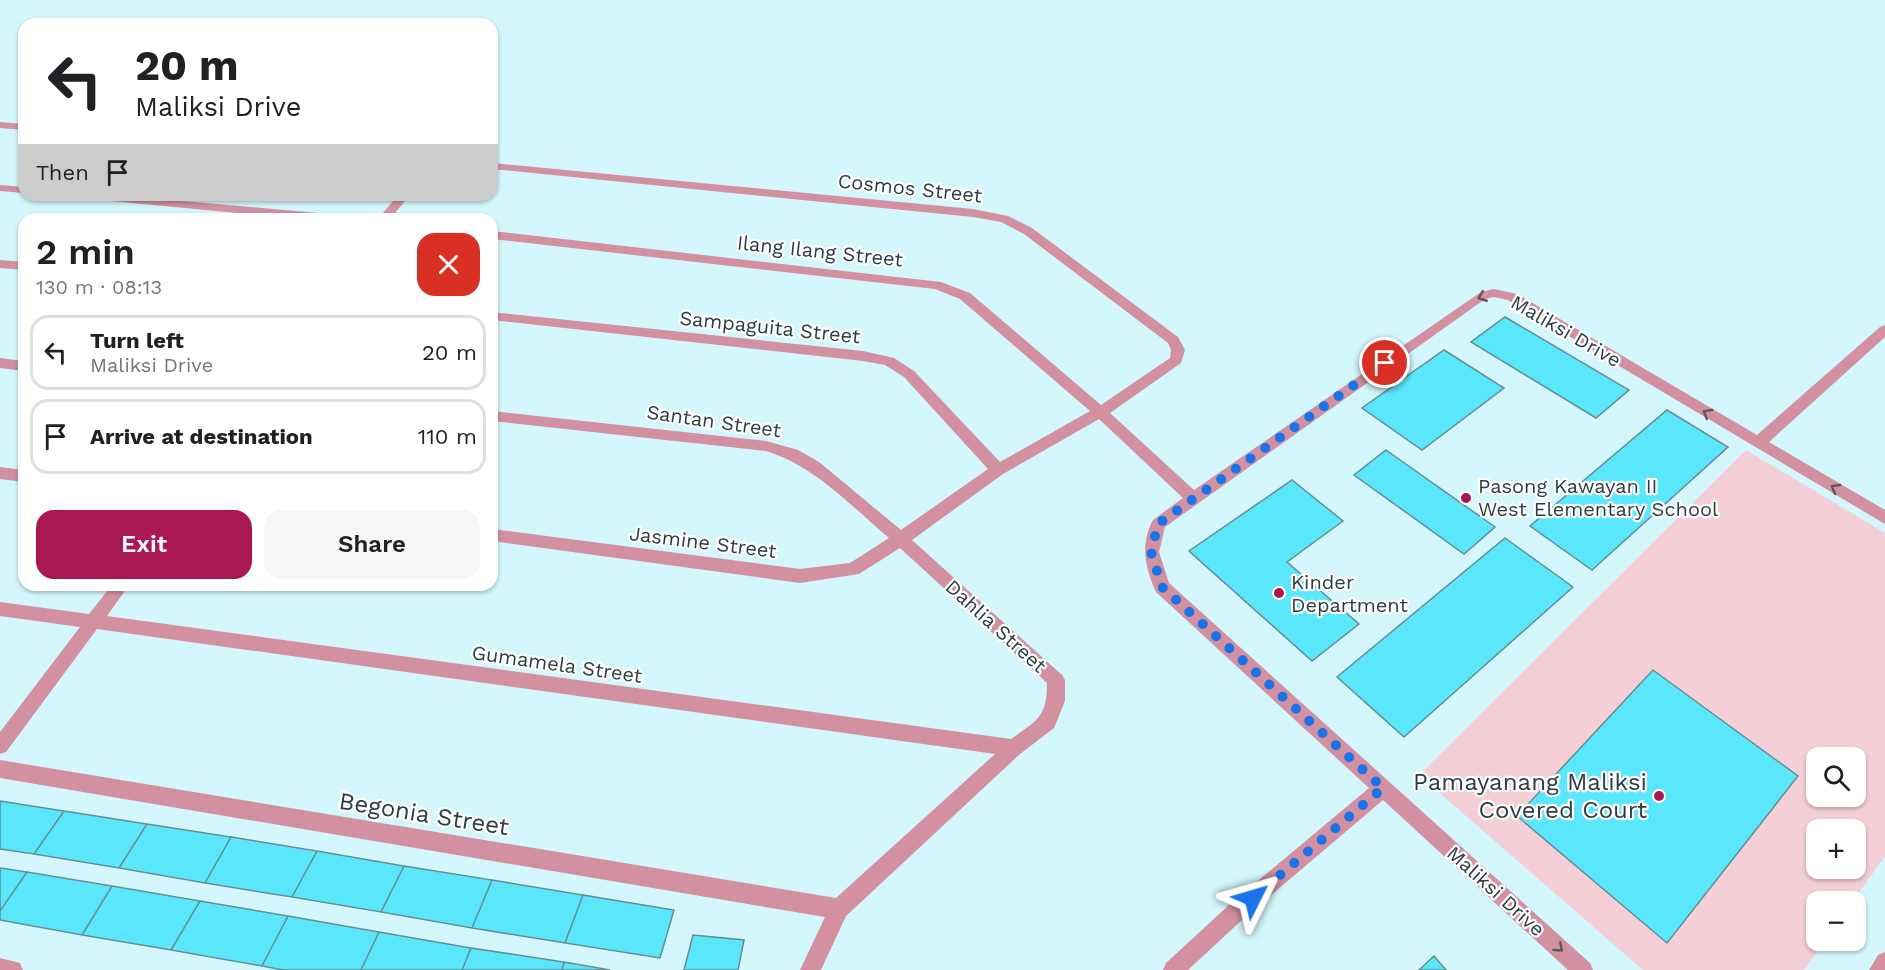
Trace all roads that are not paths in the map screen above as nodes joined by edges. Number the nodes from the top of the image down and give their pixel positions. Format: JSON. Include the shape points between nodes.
{"nodes":[{"id":1,"x":0,"y":125,"type":"edge"},
{"id":2,"x":18,"y":126,"type":"edge"},
{"id":3,"x":498,"y":167,"type":"edge"},
{"id":4,"x":0,"y":188,"type":"edge"},
{"id":5,"x":18,"y":190,"type":"edge"},
{"id":6,"x":144,"y":201,"type":"edge"},
{"id":7,"x":399,"y":201,"type":"edge"},
{"id":8,"x":276,"y":213,"type":"edge"},
{"id":9,"x":389,"y":213,"type":"edge"},
{"id":10,"x":498,"y":236,"type":"edge"},
{"id":11,"x":0,"y":264,"type":"edge"},
{"id":12,"x":18,"y":266,"type":"edge"},
{"id":13,"x":498,"y":317,"type":"edge"},
{"id":14,"x":1885,"y":330,"type":"edge"},
{"id":15,"x":0,"y":363,"type":"edge"},
{"id":16,"x":18,"y":365,"type":"edge"},
{"id":17,"x":1100,"y":412,"type":"junction"},
{"id":18,"x":498,"y":417,"type":"edge"},
{"id":19,"x":1758,"y":443,"type":"junction"},
{"id":20,"x":998,"y":470,"type":"junction"},
{"id":21,"x":0,"y":473,"type":"edge"},
{"id":22,"x":18,"y":475,"type":"edge"},
{"id":23,"x":1194,"y":499,"type":"junction"},
{"id":24,"x":1885,"y":518,"type":"edge"},
{"id":25,"x":498,"y":536,"type":"edge"},
{"id":26,"x":901,"y":539,"type":"junction"},
{"id":27,"x":117,"y":591,"type":"edge"},
{"id":28,"x":0,"y":609,"type":"edge"},
{"id":29,"x":94,"y":622,"type":"junction"},
{"id":30,"x":0,"y":746,"type":"edge"},
{"id":31,"x":1014,"y":748,"type":"junction"},
{"id":32,"x":0,"y":769,"type":"edge"},
{"id":33,"x":1383,"y":788,"type":"junction"},
{"id":34,"x":839,"y":909,"type":"junction"},
{"id":35,"x":1885,"y":962,"type":"edge"},
{"id":36,"x":0,"y":968,"type":"edge"},
{"id":37,"x":13,"y":970,"type":"edge"},
{"id":38,"x":810,"y":970,"type":"edge"},
{"id":39,"x":1173,"y":970,"type":"edge"},
{"id":40,"x":1583,"y":970,"type":"edge"},
{"id":41,"x":1879,"y":970,"type":"edge"}],
"edges":[{"from":1,"to":2,"type":"street"},
{"from":3,"to":17,"type":"street","name":"Cosmos Street","via":[[1004,219],[1028,231],[1173,340],[1178,350],[1176,360]]},
{"from":4,"to":5,"type":"street"},
{"from":6,"to":8,"type":"street"},
{"from":7,"to":9,"type":"street"},
{"from":10,"to":17,"type":"street","name":"Ilang Ilang Street","via":[[937,285],[965,296]]},
{"from":11,"to":12,"type":"street"},
{"from":13,"to":20,"type":"street","name":"Sampaguita Street","via":[[889,361],[909,374]]},
{"from":14,"to":19,"type":"street"},
{"from":15,"to":16,"type":"street"},
{"from":17,"to":20,"type":"street"},
{"from":17,"to":23,"type":"street","name":"Ilang Ilang Street"},
{"from":18,"to":26,"type":"street","name":"Santan Street","via":[[766,446],[793,454],[814,466]]},
{"from":19,"to":23,"type":"street","name":"Maliksi Drive","one_way":true,"via":[[1512,297],[1494,293],[1481,296]]},
{"from":24,"to":19,"type":"street","name":"Maliksi Drive","one_way":true},
{"from":20,"to":26,"type":"street"},
{"from":21,"to":22,"type":"street"},
{"from":23,"to":33,"type":"street","name":"Maliksi Drive","via":[[1158,524],[1151,552],[1162,587]]},
{"from":25,"to":26,"type":"street","name":"Jasmine Street","via":[[800,576],[853,569]]},
{"from":26,"to":31,"type":"street","name":"Dahlia Street","via":[[1056,680],[1056,701],[1048,722]]},
{"from":27,"to":29,"type":"street"},
{"from":28,"to":29,"type":"street","name":"Gumamela Street"},
{"from":29,"to":30,"type":"street"},
{"from":29,"to":31,"type":"street","name":"Gumamela Street"},
{"from":31,"to":34,"type":"street","name":"Dahlia Street"},
{"from":32,"to":34,"type":"street","name":"Begonia Street"},
{"from":33,"to":39,"type":"street"},
{"from":33,"to":40,"type":"street","name":"Maliksi Drive","one_way":true},
{"from":34,"to":38,"type":"street","name":"Dahlia Street"},
{"from":35,"to":41,"type":"street"},
{"from":36,"to":37,"type":"street"}]}
